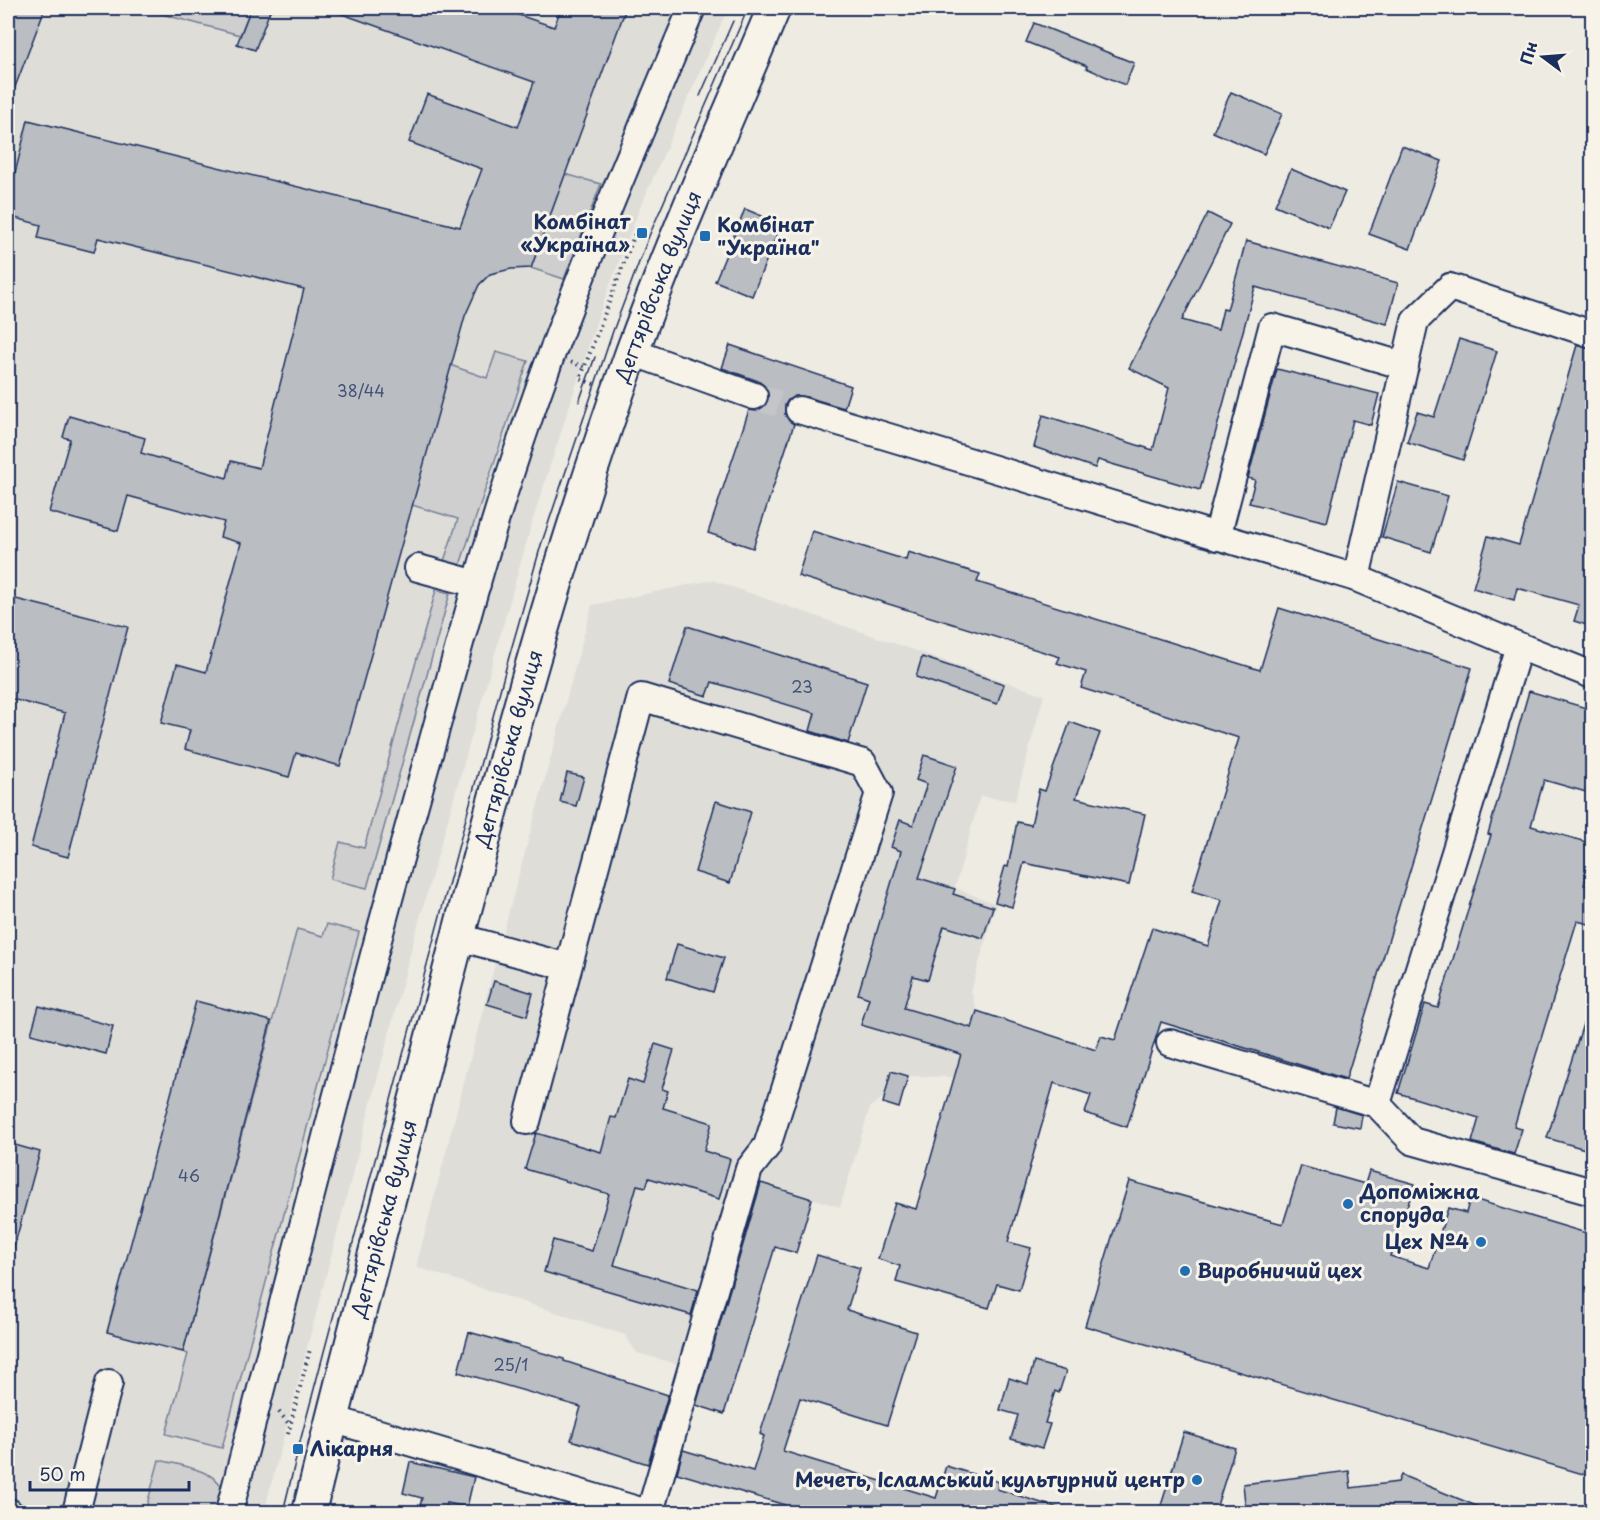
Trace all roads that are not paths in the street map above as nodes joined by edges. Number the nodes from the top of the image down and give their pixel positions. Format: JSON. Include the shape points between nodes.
{"nodes":[{"id":1,"x":692,"y":8,"type":"edge"},
{"id":2,"x":774,"y":8,"type":"edge"},
{"id":3,"x":1593,"y":334,"type":"edge"},
{"id":4,"x":632,"y":352,"type":"junction"},
{"id":5,"x":1405,"y":366,"type":"junction"},
{"id":6,"x":754,"y":396,"type":"tunnel mouth"},
{"id":7,"x":799,"y":410,"type":"tunnel mouth"},
{"id":8,"x":1216,"y":537,"type":"junction"},
{"id":9,"x":418,"y":568,"type":"dead end"},
{"id":10,"x":1356,"y":578,"type":"junction"},
{"id":11,"x":477,"y":584,"type":"junction"},
{"id":12,"x":1519,"y":646,"type":"junction"},
{"id":13,"x":1593,"y":675,"type":"edge"},
{"id":14,"x":458,"y":937,"type":"junction"},
{"id":15,"x":568,"y":967,"type":"junction"},
{"id":16,"x":1170,"y":1043,"type":"dead end"},
{"id":17,"x":1377,"y":1104,"type":"junction"},
{"id":18,"x":527,"y":1121,"type":"dead end"},
{"id":19,"x":1593,"y":1192,"type":"edge"},
{"id":20,"x":109,"y":1383,"type":"dead end"},
{"id":21,"x":332,"y":1419,"type":"junction"},
{"id":22,"x":76,"y":1512,"type":"edge"},
{"id":23,"x":230,"y":1512,"type":"edge"},
{"id":24,"x":309,"y":1512,"type":"edge"},
{"id":25,"x":644,"y":1512,"type":"edge"},
{"id":26,"x":650,"y":1512,"type":"edge"}],
"edges":[{"from":1,"to":11,"type":"street","via":[[551,355]]},
{"from":2,"to":4,"type":"main road","name":"Дегтярівська вулиця","via":[[675,239]]},
{"from":3,"to":5,"type":"street","via":[[1450,287],[1415,321]]},
{"from":4,"to":6,"type":"street"},
{"from":4,"to":14,"type":"main road","name":"Дегтярівська вулиця","via":[[530,669]]},
{"from":5,"to":8,"type":"street","via":[[1272,327]]},
{"from":5,"to":10,"type":"street"},
{"from":7,"to":8,"type":"street"},
{"from":8,"to":10,"type":"street"},
{"from":9,"to":11,"type":"street"},
{"from":10,"to":12,"type":"street"},
{"from":11,"to":23,"type":"street","via":[[382,918]]},
{"from":12,"to":13,"type":"street"},
{"from":12,"to":17,"type":"street"},
{"from":14,"to":15,"type":"street"},
{"from":14,"to":21,"type":"main road","name":"Дегтярівська вулиця"},
{"from":15,"to":18,"type":"street"},
{"from":15,"to":26,"type":"street","via":[[641,697],[863,763],[879,794],[767,1146],[750,1169]]},
{"from":16,"to":17,"type":"street"},
{"from":17,"to":19,"type":"street","via":[[1412,1141]]},
{"from":20,"to":22,"type":"street"},
{"from":21,"to":24,"type":"main road","name":"Дегтярівська вулиця"},
{"from":21,"to":25,"type":"street"}]}
